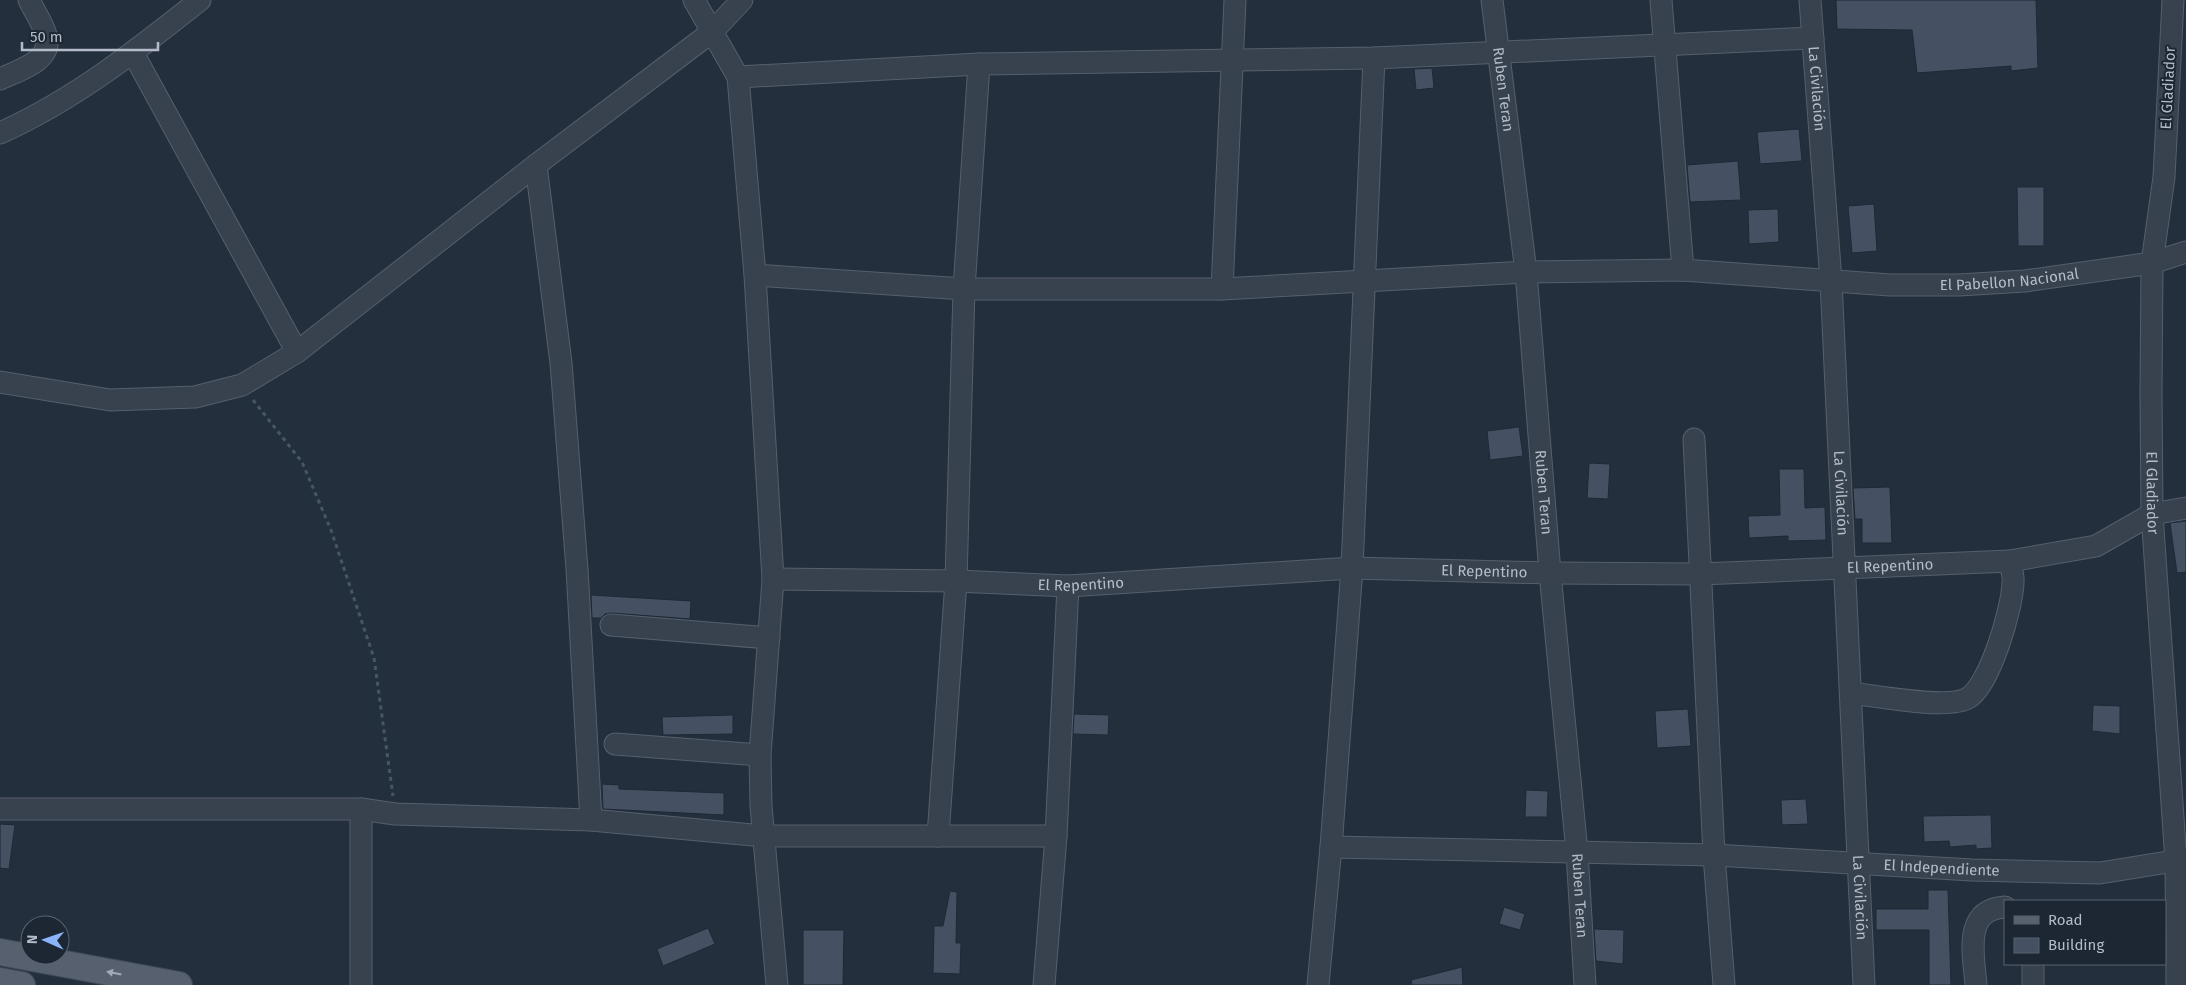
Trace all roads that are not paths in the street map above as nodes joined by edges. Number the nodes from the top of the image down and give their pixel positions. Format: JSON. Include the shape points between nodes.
{"nodes":[{"id":1,"x":29,"y":0,"type":"edge"},
{"id":2,"x":200,"y":0,"type":"edge"},
{"id":3,"x":694,"y":0,"type":"edge"},
{"id":4,"x":742,"y":0,"type":"edge"},
{"id":5,"x":1235,"y":0,"type":"edge"},
{"id":6,"x":1492,"y":0,"type":"edge"},
{"id":7,"x":1662,"y":0,"type":"edge"},
{"id":8,"x":1810,"y":0,"type":"edge"},
{"id":9,"x":2173,"y":0,"type":"edge"},
{"id":10,"x":713,"y":31,"type":"junction"},
{"id":11,"x":1812,"y":38,"type":"junction"},
{"id":12,"x":1664,"y":45,"type":"junction"},
{"id":13,"x":1498,"y":52,"type":"junction"},
{"id":14,"x":133,"y":53,"type":"junction"},
{"id":15,"x":1374,"y":58,"type":"junction"},
{"id":16,"x":1232,"y":61,"type":"junction"},
{"id":17,"x":979,"y":64,"type":"junction"},
{"id":18,"x":738,"y":77,"type":"junction"},
{"id":19,"x":0,"y":79,"type":"edge"},
{"id":20,"x":0,"y":133,"type":"edge"},
{"id":21,"x":536,"y":165,"type":"junction"},
{"id":22,"x":2186,"y":252,"type":"edge"},
{"id":23,"x":2152,"y":263,"type":"junction"},
{"id":24,"x":1683,"y":270,"type":"junction"},
{"id":25,"x":1526,"y":272,"type":"junction"},
{"id":26,"x":754,"y":275,"type":"junction"},
{"id":27,"x":1366,"y":281,"type":"junction"},
{"id":28,"x":1831,"y":281,"type":"junction"},
{"id":29,"x":964,"y":288,"type":"junction"},
{"id":30,"x":1222,"y":289,"type":"junction"},
{"id":31,"x":297,"y":352,"type":"junction"},
{"id":32,"x":0,"y":382,"type":"edge"},
{"id":33,"x":1694,"y":439,"type":"dead end"},
{"id":34,"x":2186,"y":508,"type":"edge"},
{"id":35,"x":2152,"y":514,"type":"junction"},
{"id":36,"x":2010,"y":561,"type":"junction"},
{"id":37,"x":1352,"y":568,"type":"junction"},
{"id":38,"x":1844,"y":568,"type":"junction"},
{"id":39,"x":1550,"y":574,"type":"junction"},
{"id":40,"x":1700,"y":574,"type":"junction"},
{"id":41,"x":773,"y":579,"type":"junction"},
{"id":42,"x":956,"y":580,"type":"junction"},
{"id":43,"x":1068,"y":586,"type":"junction"},
{"id":44,"x":611,"y":625,"type":"dead end"},
{"id":45,"x":769,"y":638,"type":"junction"},
{"id":46,"x":1851,"y":693,"type":"junction"},
{"id":47,"x":615,"y":744,"type":"dead end"},
{"id":48,"x":760,"y":755,"type":"junction"},
{"id":49,"x":0,"y":809,"type":"edge"},
{"id":50,"x":361,"y":809,"type":"junction"},
{"id":51,"x":590,"y":820,"type":"junction"},
{"id":52,"x":764,"y":836,"type":"junction"},
{"id":53,"x":938,"y":836,"type":"junction"},
{"id":54,"x":1056,"y":836,"type":"junction"},
{"id":55,"x":1331,"y":847,"type":"junction"},
{"id":56,"x":1577,"y":852,"type":"junction"},
{"id":57,"x":1714,"y":855,"type":"junction"},
{"id":58,"x":2181,"y":860,"type":"edge"},
{"id":59,"x":1856,"y":862,"type":"junction"},
{"id":60,"x":2004,"y":907,"type":"edge"},
{"id":61,"x":0,"y":952,"type":"edge"},
{"id":62,"x":2033,"y":965,"type":"edge"},
{"id":63,"x":0,"y":981,"type":"edge"},
{"id":64,"x":22,"y":985,"type":"edge"},
{"id":65,"x":179,"y":985,"type":"edge"},
{"id":66,"x":361,"y":985,"type":"edge"},
{"id":67,"x":777,"y":985,"type":"edge"},
{"id":68,"x":1044,"y":985,"type":"edge"},
{"id":69,"x":1318,"y":985,"type":"edge"},
{"id":70,"x":1585,"y":985,"type":"edge"},
{"id":71,"x":1724,"y":985,"type":"edge"},
{"id":72,"x":1864,"y":985,"type":"edge"},
{"id":73,"x":1976,"y":985,"type":"edge"},
{"id":74,"x":2033,"y":985,"type":"edge"},
{"id":75,"x":2177,"y":985,"type":"edge"}],
"edges":[{"from":1,"to":19,"type":"street","via":[[46,34],[43,54],[38,60]]},
{"from":2,"to":14,"type":"street"},
{"from":3,"to":10,"type":"street"},
{"from":4,"to":10,"type":"street"},
{"from":5,"to":16,"type":"street"},
{"from":6,"to":13,"type":"street","name":"Ruben Teran"},
{"from":7,"to":12,"type":"street"},
{"from":8,"to":11,"type":"street","name":"La Civilación"},
{"from":9,"to":23,"type":"street","name":"El Gladiador","via":[[2164,177]]},
{"from":10,"to":18,"type":"street"},
{"from":10,"to":21,"type":"street"},
{"from":11,"to":12,"type":"street"},
{"from":11,"to":28,"type":"street","name":"La Civilación"},
{"from":12,"to":13,"type":"street"},
{"from":12,"to":24,"type":"street"},
{"from":13,"to":15,"type":"street"},
{"from":13,"to":25,"type":"street","name":"Ruben Teran"},
{"from":14,"to":20,"type":"street","via":[[82,89]]},
{"from":14,"to":31,"type":"street"},
{"from":15,"to":16,"type":"street"},
{"from":15,"to":27,"type":"street"},
{"from":16,"to":17,"type":"street"},
{"from":16,"to":30,"type":"street"},
{"from":17,"to":18,"type":"street"},
{"from":17,"to":29,"type":"street"},
{"from":18,"to":26,"type":"street"},
{"from":21,"to":31,"type":"street"},
{"from":21,"to":51,"type":"street","via":[[561,363],[577,569]]},
{"from":22,"to":23,"type":"street","name":"El Pabellon Nacional"},
{"from":23,"to":28,"type":"street","name":"El Pabellon Nacional","via":[[2025,282],[1890,285]]},
{"from":23,"to":35,"type":"street","name":"El Gladiador"},
{"from":24,"to":25,"type":"street","name":"El Pabellon Nacional"},
{"from":24,"to":28,"type":"street","name":"El Pabellon Nacional"},
{"from":25,"to":27,"type":"street","name":"El Pabellon Nacional"},
{"from":25,"to":39,"type":"street","name":"Ruben Teran"},
{"from":26,"to":29,"type":"street","name":"El Pabellon Nacional"},
{"from":26,"to":41,"type":"street"},
{"from":27,"to":30,"type":"street","name":"El Pabellon Nacional"},
{"from":27,"to":37,"type":"street"},
{"from":28,"to":38,"type":"street","name":"La Civilación"},
{"from":29,"to":30,"type":"street","name":"El Pabellon Nacional"},
{"from":29,"to":42,"type":"street"},
{"from":31,"to":32,"type":"street","via":[[242,385],[195,397],[110,400]]},
{"from":33,"to":40,"type":"street"},
{"from":34,"to":35,"type":"street","name":"El Repentino"},
{"from":35,"to":36,"type":"street","name":"El Repentino","via":[[2096,546]]},
{"from":35,"to":58,"type":"street","name":"El Gladiador"},
{"from":36,"to":38,"type":"street","name":"El Repentino"},
{"from":36,"to":46,"type":"street","via":[[2014,582],[2008,617],[1986,676],[1968,698],[1945,703]]},
{"from":37,"to":39,"type":"street","name":"El Repentino"},
{"from":37,"to":43,"type":"street","name":"El Repentino"},
{"from":37,"to":55,"type":"street"},
{"from":38,"to":40,"type":"street","name":"El Repentino"},
{"from":38,"to":46,"type":"street","name":"La Civilación"},
{"from":39,"to":40,"type":"street","name":"El Repentino"},
{"from":39,"to":56,"type":"street","name":"Ruben Teran"},
{"from":40,"to":57,"type":"street"},
{"from":41,"to":42,"type":"street","name":"El Repentino"},
{"from":41,"to":45,"type":"street"},
{"from":42,"to":43,"type":"street","name":"El Repentino"},
{"from":42,"to":53,"type":"street"},
{"from":43,"to":54,"type":"street"},
{"from":44,"to":45,"type":"street"},
{"from":45,"to":48,"type":"street"},
{"from":46,"to":59,"type":"street","name":"La Civilación"},
{"from":47,"to":48,"type":"street"},
{"from":48,"to":52,"type":"street"},
{"from":49,"to":50,"type":"street"},
{"from":50,"to":51,"type":"street","via":[[395,814]]},
{"from":50,"to":66,"type":"street"},
{"from":51,"to":52,"type":"street"},
{"from":52,"to":53,"type":"street"},
{"from":52,"to":67,"type":"street"},
{"from":53,"to":54,"type":"street"},
{"from":54,"to":68,"type":"street"},
{"from":55,"to":56,"type":"street","name":"El Independiente"},
{"from":55,"to":69,"type":"street"},
{"from":56,"to":57,"type":"street","name":"El Independiente"},
{"from":56,"to":70,"type":"street","name":"Ruben Teran"},
{"from":57,"to":59,"type":"street","name":"El Independiente"},
{"from":57,"to":71,"type":"street"},
{"from":58,"to":59,"type":"street","name":"El Independiente","via":[[2100,873],[1972,870]]},
{"from":58,"to":75,"type":"street","name":"El Gladiador"},
{"from":59,"to":72,"type":"street","name":"La Civilación"},
{"from":60,"to":73,"type":"street","via":[[1982,916],[1974,930]]},
{"from":65,"to":61,"type":"main road","one_way":true},
{"from":62,"to":74,"type":"street"},
{"from":63,"to":64,"type":"main road"}]}
